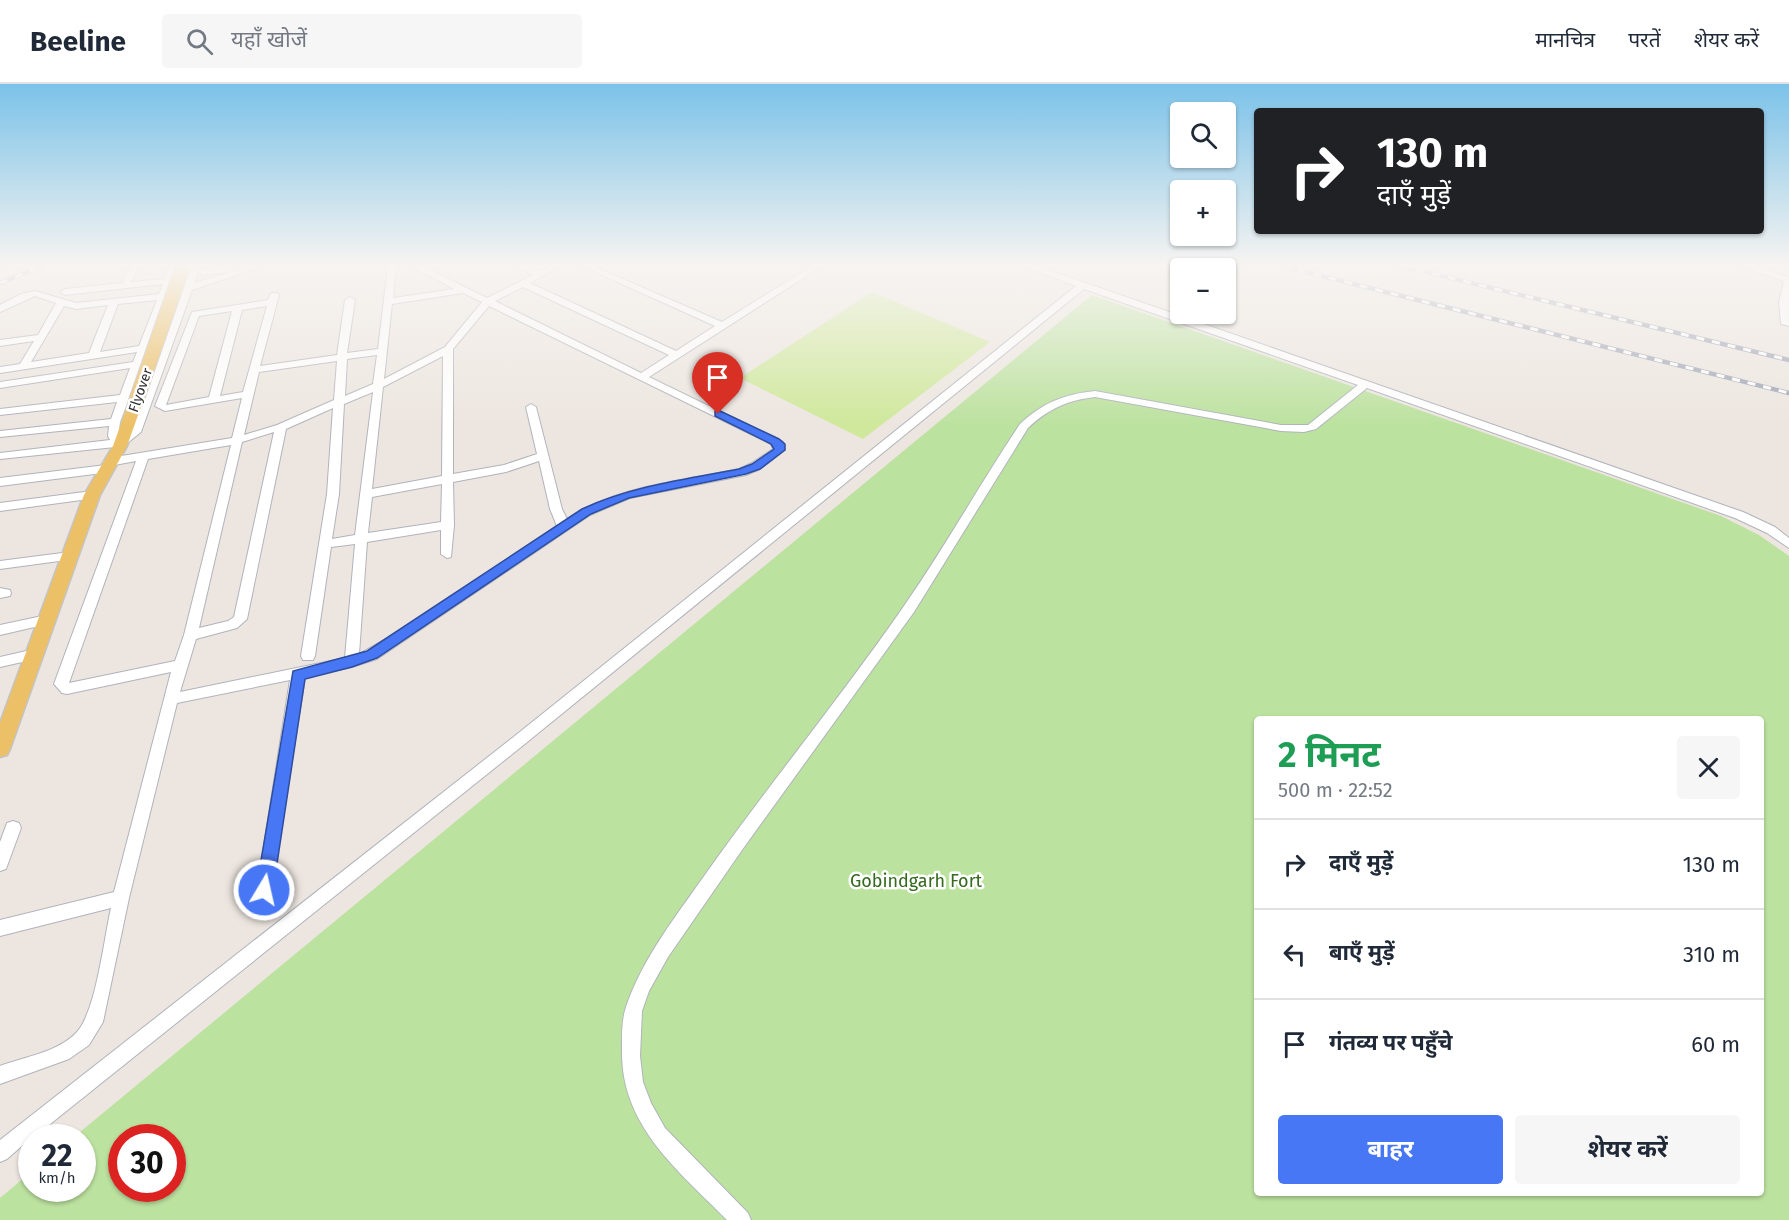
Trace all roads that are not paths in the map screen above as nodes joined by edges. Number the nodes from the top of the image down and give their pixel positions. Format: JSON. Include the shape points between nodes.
{"nodes":[{"id":1,"x":51,"y":319,"type":"edge"},
{"id":2,"x":107,"y":319,"type":"edge"},
{"id":3,"x":154,"y":319,"type":"edge"},
{"id":4,"x":162,"y":319,"type":"edge"},
{"id":5,"x":176,"y":319,"type":"edge"},
{"id":6,"x":193,"y":319,"type":"edge"},
{"id":7,"x":235,"y":319,"type":"edge"},
{"id":8,"x":267,"y":319,"type":"edge"},
{"id":9,"x":347,"y":319,"type":"edge"},
{"id":10,"x":386,"y":319,"type":"edge"},
{"id":11,"x":473,"y":319,"type":"edge"},
{"id":12,"x":525,"y":319,"type":"edge"},
{"id":13,"x":599,"y":319,"type":"edge"},
{"id":14,"x":706,"y":319,"type":"edge"},
{"id":15,"x":733,"y":319,"type":"edge"},
{"id":16,"x":1041,"y":319,"type":"edge"},
{"id":17,"x":1180,"y":319,"type":"edge"},
{"id":18,"x":722,"y":326,"type":"junction"},
{"id":19,"x":41,"y":337,"type":"junction"},
{"id":20,"x":0,"y":343,"type":"edge"},
{"id":21,"x":143,"y":348,"type":"junction"},
{"id":22,"x":448,"y":349,"type":"junction"},
{"id":23,"x":383,"y":351,"type":"junction"},
{"id":24,"x":676,"y":355,"type":"junction"},
{"id":25,"x":93,"y":356,"type":"junction"},
{"id":26,"x":342,"y":357,"type":"junction"},
{"id":27,"x":136,"y":364,"type":"junction"},
{"id":28,"x":24,"y":366,"type":"junction"},
{"id":29,"x":0,"y":370,"type":"edge"},
{"id":30,"x":254,"y":370,"type":"junction"},
{"id":31,"x":643,"y":376,"type":"junction"},
{"id":32,"x":1366,"y":384,"type":"junction"},
{"id":33,"x":0,"y":385,"type":"edge"},
{"id":34,"x":378,"y":385,"type":"junction"},
{"id":35,"x":248,"y":394,"type":"junction"},
{"id":36,"x":214,"y":400,"type":"junction"},
{"id":37,"x":341,"y":400,"type":"junction"},
{"id":38,"x":129,"y":401,"type":"junction"},
{"id":39,"x":531,"y":407,"type":"dead end"},
{"id":40,"x":0,"y":412,"type":"edge"},
{"id":41,"x":116,"y":422,"type":"junction"},
{"id":42,"x":280,"y":427,"type":"junction"},
{"id":43,"x":0,"y":434,"type":"edge"},
{"id":44,"x":238,"y":440,"type":"junction"},
{"id":45,"x":118,"y":444,"type":"junction"},
{"id":46,"x":0,"y":456,"type":"edge"},
{"id":47,"x":544,"y":456,"type":"junction"},
{"id":48,"x":143,"y":457,"type":"junction"},
{"id":49,"x":107,"y":465,"type":"junction"},
{"id":50,"x":449,"y":478,"type":"junction"},
{"id":51,"x":0,"y":482,"type":"edge"},
{"id":52,"x":367,"y":494,"type":"junction"},
{"id":53,"x":92,"y":495,"type":"junction"},
{"id":54,"x":0,"y":507,"type":"edge"},
{"id":55,"x":448,"y":525,"type":"junction"},
{"id":56,"x":564,"y":527,"type":"junction"},
{"id":57,"x":361,"y":539,"type":"junction"},
{"id":58,"x":326,"y":544,"type":"junction"},
{"id":59,"x":1789,"y":544,"type":"edge"},
{"id":60,"x":447,"y":554,"type":"dead end"},
{"id":61,"x":70,"y":556,"type":"junction"},
{"id":62,"x":0,"y":565,"type":"edge"},
{"id":63,"x":47,"y":620,"type":"junction"},
{"id":64,"x":0,"y":630,"type":"edge"},
{"id":65,"x":191,"y":635,"type":"junction"},
{"id":66,"x":35,"y":654,"type":"junction"},
{"id":67,"x":308,"y":656,"type":"dead end"},
{"id":68,"x":0,"y":662,"type":"edge"},
{"id":69,"x":352,"y":662,"type":"junction"},
{"id":70,"x":180,"y":665,"type":"junction"},
{"id":71,"x":298,"y":675,"type":"junction"},
{"id":72,"x":172,"y":699,"type":"junction"},
{"id":73,"x":0,"y":749,"type":"edge"},
{"id":74,"x":13,"y":828,"type":"dead end"},
{"id":75,"x":0,"y":864,"type":"edge"},
{"id":76,"x":264,"y":890,"type":"dead end"},
{"id":77,"x":121,"y":898,"type":"junction"},
{"id":78,"x":0,"y":928,"type":"edge"},
{"id":79,"x":0,"y":1075,"type":"edge"},
{"id":80,"x":0,"y":1152,"type":"edge"},
{"id":81,"x":741,"y":1220,"type":"edge"}],
"edges":[{"from":1,"to":19,"type":"street"},
{"from":2,"to":25,"type":"street"},
{"from":3,"to":21,"type":"street"},
{"from":4,"to":38,"type":"main road","name":"Flyover","bridge":true},
{"from":5,"to":45,"type":"street","via":[[136,432]]},
{"from":6,"to":36,"type":"street","via":[[160,406]]},
{"from":7,"to":36,"type":"street"},
{"from":8,"to":30,"type":"street"},
{"from":9,"to":26,"type":"street"},
{"from":10,"to":23,"type":"street"},
{"from":11,"to":22,"type":"street"},
{"from":12,"to":31,"type":"street"},
{"from":13,"to":24,"type":"street"},
{"from":14,"to":18,"type":"street"},
{"from":15,"to":18,"type":"street"},
{"from":16,"to":80,"type":"street","via":[[521,739]]},
{"from":17,"to":32,"type":"street"},
{"from":18,"to":24,"type":"street"},
{"from":19,"to":20,"type":"street"},
{"from":19,"to":28,"type":"street"},
{"from":21,"to":25,"type":"street"},
{"from":21,"to":27,"type":"street"},
{"from":22,"to":34,"type":"street"},
{"from":22,"to":50,"type":"street"},
{"from":23,"to":26,"type":"street"},
{"from":23,"to":34,"type":"street"},
{"from":24,"to":31,"type":"street"},
{"from":25,"to":28,"type":"street"},
{"from":26,"to":30,"type":"street"},
{"from":26,"to":37,"type":"street"},
{"from":27,"to":33,"type":"street"},
{"from":27,"to":38,"type":"street"},
{"from":28,"to":29,"type":"street"},
{"from":30,"to":35,"type":"street"},
{"from":31,"to":56,"type":"street","via":[[779,444],[779,450],[742,472],[609,501]]},
{"from":32,"to":59,"type":"street","via":[[1739,515],[1771,530]]},
{"from":32,"to":81,"type":"street","via":[[1321,422],[1304,429],[1095,394],[1052,403],[1024,426],[909,609],[662,951],[633,1011],[631,1056],[643,1108],[658,1135]]},
{"from":34,"to":37,"type":"street"},
{"from":34,"to":52,"type":"street"},
{"from":35,"to":36,"type":"street"},
{"from":35,"to":44,"type":"street"},
{"from":37,"to":42,"type":"street"},
{"from":37,"to":58,"type":"street"},
{"from":38,"to":40,"type":"street"},
{"from":38,"to":41,"type":"street"},
{"from":38,"to":45,"type":"main road","name":"Flyover"},
{"from":39,"to":47,"type":"street"},
{"from":41,"to":43,"type":"street"},
{"from":41,"to":45,"type":"street","via":[[113,433]]},
{"from":42,"to":44,"type":"street"},
{"from":42,"to":65,"type":"street","via":[[240,619],[232,625]]},
{"from":44,"to":48,"type":"street"},
{"from":44,"to":65,"type":"street"},
{"from":45,"to":46,"type":"street"},
{"from":45,"to":49,"type":"main road","name":"Flyover"},
{"from":47,"to":50,"type":"street","via":[[506,468]]},
{"from":47,"to":56,"type":"street"},
{"from":48,"to":49,"type":"street"},
{"from":48,"to":70,"type":"street","via":[[61,684],[67,689]]},
{"from":49,"to":51,"type":"street"},
{"from":49,"to":53,"type":"main road","name":"Flyover"},
{"from":50,"to":52,"type":"street"},
{"from":50,"to":55,"type":"street"},
{"from":52,"to":57,"type":"street"},
{"from":53,"to":54,"type":"street"},
{"from":53,"to":61,"type":"main road","name":"Flyover"},
{"from":55,"to":57,"type":"street"},
{"from":55,"to":60,"type":"street"},
{"from":56,"to":69,"type":"street","via":[[396,640]]},
{"from":57,"to":58,"type":"street"},
{"from":57,"to":69,"type":"street"},
{"from":58,"to":67,"type":"street"},
{"from":61,"to":62,"type":"street"},
{"from":61,"to":63,"type":"main road","name":"Flyover"},
{"from":63,"to":64,"type":"street"},
{"from":63,"to":66,"type":"main road","name":"Flyover"},
{"from":65,"to":70,"type":"street"},
{"from":66,"to":68,"type":"street"},
{"from":66,"to":73,"type":"main road","name":"Flyover"},
{"from":69,"to":71,"type":"street"},
{"from":70,"to":72,"type":"street"},
{"from":71,"to":72,"type":"street"},
{"from":71,"to":76,"type":"street"},
{"from":72,"to":77,"type":"street"},
{"from":74,"to":75,"type":"street"},
{"from":77,"to":78,"type":"street"},
{"from":77,"to":79,"type":"street","via":[[92,1027],[63,1053]]}]}
